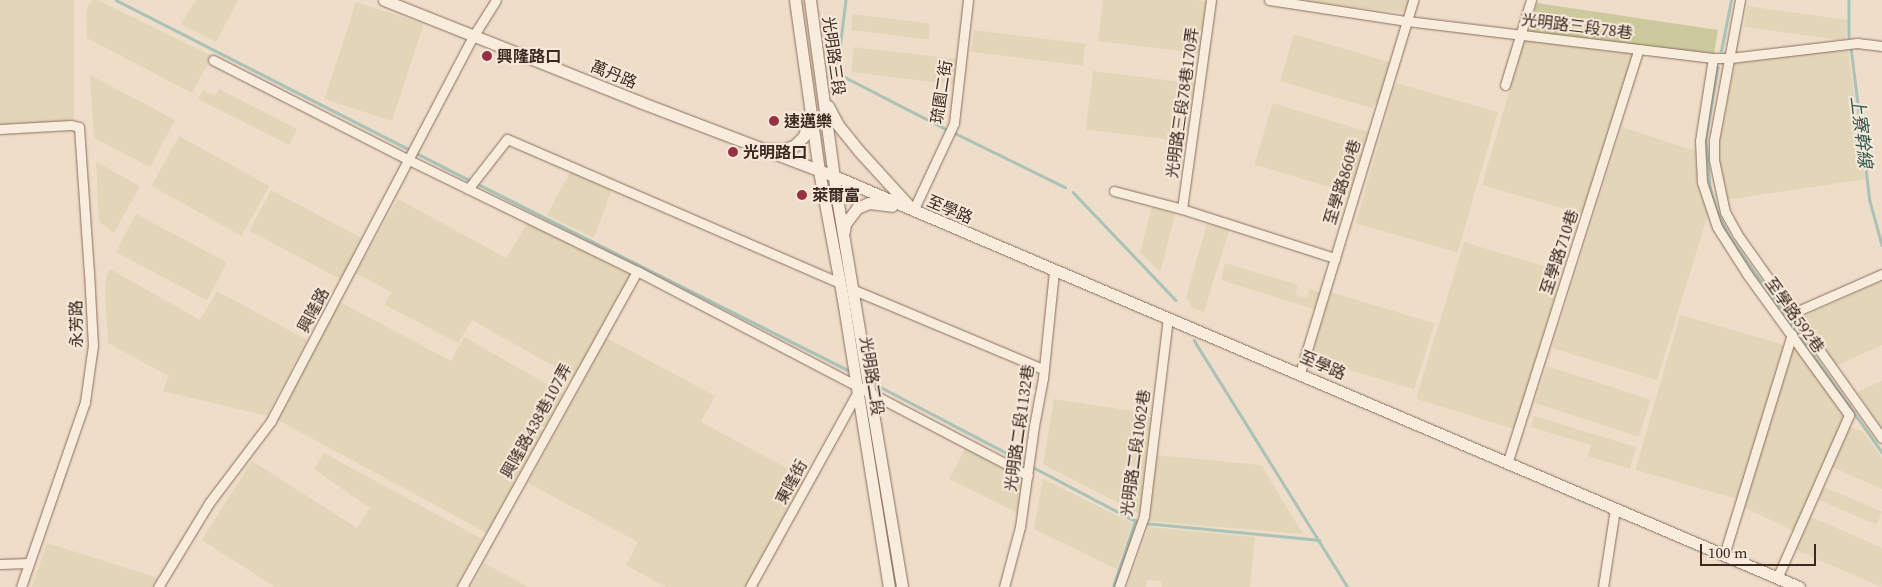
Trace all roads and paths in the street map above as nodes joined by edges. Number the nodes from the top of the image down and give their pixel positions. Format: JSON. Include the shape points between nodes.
{"nodes":[{"id":1,"x":384,"y":0,"type":"edge"},
{"id":2,"x":496,"y":0,"type":"edge"},
{"id":3,"x":795,"y":0,"type":"edge"},
{"id":4,"x":810,"y":0,"type":"edge"},
{"id":5,"x":968,"y":0,"type":"edge"},
{"id":6,"x":1211,"y":0,"type":"edge"},
{"id":7,"x":1269,"y":0,"type":"edge"},
{"id":8,"x":1414,"y":0,"type":"edge"},
{"id":9,"x":1531,"y":0,"type":"edge"},
{"id":10,"x":1740,"y":0,"type":"edge"},
{"id":11,"x":1407,"y":21,"type":"junction"},
{"id":12,"x":1520,"y":34,"type":"junction"},
{"id":13,"x":474,"y":35,"type":"junction"},
{"id":14,"x":1882,"y":46,"type":"edge"},
{"id":15,"x":1639,"y":49,"type":"junction"},
{"id":16,"x":1713,"y":58,"type":"junction"},
{"id":17,"x":1730,"y":58,"type":"junction"},
{"id":18,"x":213,"y":60,"type":"dead end"},
{"id":19,"x":1505,"y":85,"type":"dead end"},
{"id":20,"x":824,"y":99,"type":"junction"},
{"id":21,"x":810,"y":103,"type":"junction"},
{"id":22,"x":0,"y":129,"type":"edge"},
{"id":23,"x":763,"y":149,"type":"junction"},
{"id":24,"x":412,"y":154,"type":"junction"},
{"id":25,"x":819,"y":170,"type":"junction"},
{"id":26,"x":834,"y":176,"type":"junction"},
{"id":27,"x":472,"y":184,"type":"junction"},
{"id":28,"x":1114,"y":191,"type":"dead end"},
{"id":29,"x":1182,"y":209,"type":"junction"},
{"id":30,"x":913,"y":211,"type":"junction"},
{"id":31,"x":843,"y":234,"type":"junction"},
{"id":32,"x":1335,"y":258,"type":"junction"},
{"id":33,"x":637,"y":271,"type":"junction"},
{"id":34,"x":1054,"y":271,"type":"junction"},
{"id":35,"x":1882,"y":274,"type":"edge"},
{"id":36,"x":840,"y":282,"type":"junction"},
{"id":37,"x":854,"y":290,"type":"junction"},
{"id":38,"x":1793,"y":313,"type":"junction"},
{"id":39,"x":1168,"y":319,"type":"junction"},
{"id":40,"x":1792,"y":334,"type":"junction"},
{"id":41,"x":1043,"y":369,"type":"junction"},
{"id":42,"x":1300,"y":373,"type":"junction"},
{"id":43,"x":862,"y":389,"type":"junction"},
{"id":44,"x":1882,"y":438,"type":"edge"},
{"id":45,"x":1507,"y":464,"type":"junction"},
{"id":46,"x":1028,"y":475,"type":"junction"},
{"id":47,"x":1615,"y":509,"type":"junction"},
{"id":48,"x":1724,"y":555,"type":"junction"},
{"id":49,"x":29,"y":563,"type":"junction"},
{"id":50,"x":0,"y":564,"type":"edge"},
{"id":51,"x":1778,"y":578,"type":"junction"},
{"id":52,"x":21,"y":587,"type":"edge"},
{"id":53,"x":158,"y":587,"type":"edge"},
{"id":54,"x":462,"y":587,"type":"edge"},
{"id":55,"x":750,"y":587,"type":"edge"},
{"id":56,"x":889,"y":587,"type":"edge"},
{"id":57,"x":902,"y":587,"type":"edge"},
{"id":58,"x":1004,"y":587,"type":"edge"},
{"id":59,"x":1119,"y":587,"type":"edge"},
{"id":60,"x":1603,"y":587,"type":"edge"},
{"id":61,"x":1799,"y":587,"type":"edge"}],
"edges":[{"from":1,"to":13,"type":"street","name":"萬丹路"},
{"from":2,"to":13,"type":"street","name":"興隆路"},
{"from":3,"to":21,"type":"street","name":"光明路三段"},
{"from":4,"to":20,"type":"street","name":"光明路三段"},
{"from":5,"to":30,"type":"street","name":"琉園二街","via":[[954,123]]},
{"from":6,"to":29,"type":"street","name":"光明路三段78巷170弄"},
{"from":7,"to":11,"type":"street","name":"光明路三段78巷"},
{"from":8,"to":11,"type":"street","name":"至學路860巷"},
{"from":9,"to":12,"type":"street"},
{"from":10,"to":17,"type":"street"},
{"from":11,"to":12,"type":"street","name":"光明路三段78巷"},
{"from":11,"to":32,"type":"street","name":"至學路860巷"},
{"from":12,"to":15,"type":"street","name":"光明路三段78巷"},
{"from":12,"to":19,"type":"street"},
{"from":13,"to":23,"type":"street","name":"萬丹路"},
{"from":13,"to":24,"type":"street","name":"興隆路"},
{"from":14,"to":17,"type":"street","name":"光明路三段78巷","via":[[1857,43]]},
{"from":15,"to":16,"type":"street","name":"光明路三段78巷"},
{"from":15,"to":45,"type":"street","name":"至學路710巷"},
{"from":16,"to":17,"type":"street","name":"光明路三段78巷"},
{"from":16,"to":40,"type":"street","name":"至學路592巷","via":[[1700,140],[1702,182],[1717,227],[1746,274]]},
{"from":17,"to":38,"type":"street","via":[[1714,140],[1714,160],[1722,196],[1737,234]]},
{"from":18,"to":24,"type":"street"},
{"from":20,"to":26,"type":"street","name":"光明路三段"},
{"from":20,"to":30,"type":"street","via":[[838,125]]},
{"from":21,"to":23,"type":"street","via":[[804,136],[794,146],[780,150]]},
{"from":21,"to":25,"type":"street","name":"光明路三段"},
{"from":22,"to":49,"type":"street","name":"永芳路","via":[[71,124],[80,130],[92,345],[85,402]]},
{"from":23,"to":25,"type":"street","name":"萬丹路"},
{"from":24,"to":27,"type":"street"},
{"from":24,"to":53,"type":"street","name":"興隆路","via":[[270,421],[209,503]]},
{"from":25,"to":26,"type":"street","name":"萬丹路"},
{"from":25,"to":36,"type":"street","name":"光明路二段"},
{"from":26,"to":30,"type":"street","name":"至學路"},
{"from":26,"to":31,"type":"street","name":"光明路二段"},
{"from":27,"to":33,"type":"street"},
{"from":27,"to":36,"type":"street","via":[[507,139]]},
{"from":28,"to":29,"type":"street"},
{"from":29,"to":32,"type":"street"},
{"from":30,"to":31,"type":"street","via":[[869,203],[857,208],[850,216]]},
{"from":30,"to":34,"type":"street","name":"至學路"},
{"from":31,"to":37,"type":"street","name":"光明路二段"},
{"from":32,"to":42,"type":"street","name":"至學路860巷"},
{"from":33,"to":43,"type":"street"},
{"from":33,"to":54,"type":"street","name":"興隆路438巷107弄"},
{"from":34,"to":39,"type":"street","name":"至學路"},
{"from":34,"to":41,"type":"street","name":"光明路二段1132巷"},
{"from":35,"to":38,"type":"street"},
{"from":36,"to":43,"type":"street","name":"光明路二段"},
{"from":37,"to":41,"type":"street"},
{"from":37,"to":43,"type":"street","name":"光明路二段"},
{"from":38,"to":44,"type":"street"},
{"from":39,"to":42,"type":"street","name":"至學路"},
{"from":39,"to":59,"type":"street","name":"光明路二段1062巷","via":[[1144,516]]},
{"from":40,"to":48,"type":"street"},
{"from":40,"to":51,"type":"street","name":"至學路592巷","via":[[1849,415]]},
{"from":41,"to":46,"type":"street","name":"光明路二段1132巷"},
{"from":42,"to":45,"type":"street","name":"至學路"},
{"from":43,"to":46,"type":"street"},
{"from":43,"to":55,"type":"street","name":"東隆街"},
{"from":43,"to":56,"type":"street","name":"光明路二段"},
{"from":43,"to":57,"type":"street","name":"光明路二段"},
{"from":45,"to":47,"type":"street","name":"至學路"},
{"from":46,"to":58,"type":"street","name":"光明路二段1132巷","via":[[1020,527]]},
{"from":47,"to":48,"type":"street","name":"至學路"},
{"from":47,"to":60,"type":"street"},
{"from":48,"to":51,"type":"street","name":"至學路"},
{"from":49,"to":50,"type":"street"},
{"from":49,"to":52,"type":"street"},
{"from":51,"to":61,"type":"street","name":"至學路"}]}
